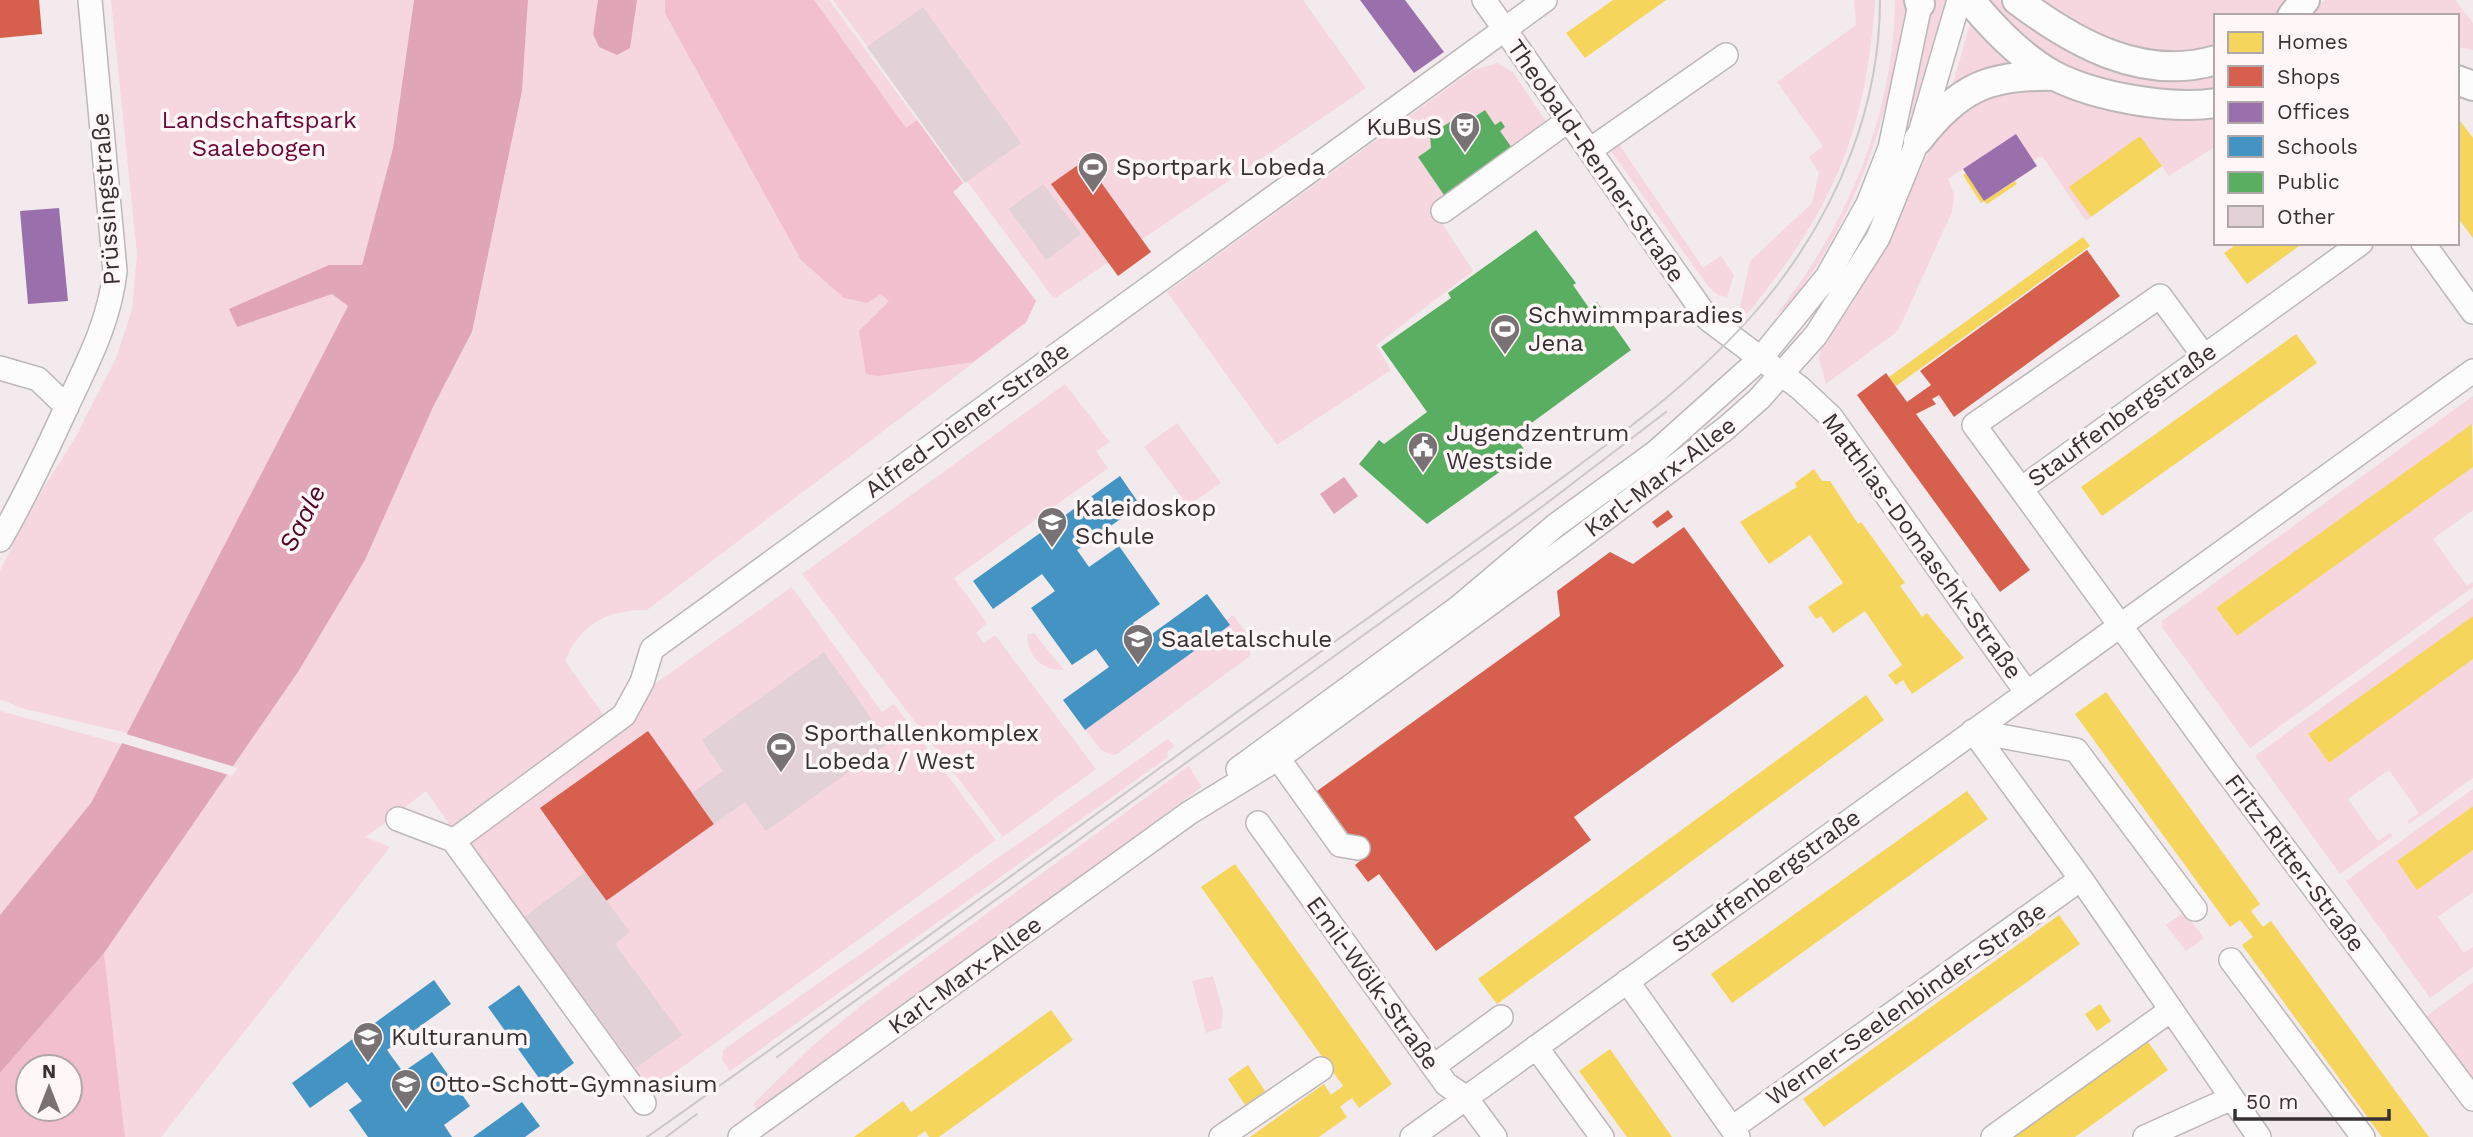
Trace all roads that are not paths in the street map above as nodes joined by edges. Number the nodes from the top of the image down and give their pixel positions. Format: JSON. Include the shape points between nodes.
{"nodes":[{"id":1,"x":90,"y":0,"type":"edge"},
{"id":2,"x":1484,"y":0,"type":"edge"},
{"id":3,"x":1545,"y":0,"type":"edge"},
{"id":4,"x":1959,"y":0,"type":"edge"},
{"id":5,"x":1970,"y":0,"type":"edge"},
{"id":6,"x":2017,"y":0,"type":"edge"},
{"id":7,"x":2305,"y":0,"type":"edge"},
{"id":8,"x":1920,"y":1,"type":"edge"},
{"id":9,"x":2294,"y":14,"type":"edge"},
{"id":10,"x":1504,"y":29,"type":"junction"},
{"id":11,"x":1726,"y":55,"type":"dead end"},
{"id":12,"x":2214,"y":60,"type":"edge"},
{"id":13,"x":2055,"y":76,"type":"junction"},
{"id":14,"x":2214,"y":103,"type":"edge"},
{"id":15,"x":1569,"y":120,"type":"junction"},
{"id":16,"x":1918,"y":140,"type":"junction"},
{"id":17,"x":1590,"y":150,"type":"junction"},
{"id":18,"x":1443,"y":211,"type":"dead end"},
{"id":19,"x":2358,"y":245,"type":"edge"},
{"id":20,"x":2424,"y":245,"type":"edge"},
{"id":21,"x":2473,"y":312,"type":"edge"},
{"id":22,"x":2204,"y":356,"type":"junction"},
{"id":23,"x":1760,"y":359,"type":"junction"},
{"id":24,"x":0,"y":368,"type":"edge"},
{"id":25,"x":2473,"y":371,"type":"edge"},
{"id":26,"x":1782,"y":374,"type":"junction"},
{"id":27,"x":67,"y":407,"type":"junction"},
{"id":28,"x":2021,"y":489,"type":"junction"},
{"id":29,"x":0,"y":539,"type":"edge"},
{"id":30,"x":2121,"y":625,"type":"junction"},
{"id":31,"x":2027,"y":693,"type":"junction"},
{"id":32,"x":1973,"y":731,"type":"junction"},
{"id":33,"x":1273,"y":752,"type":"junction"},
{"id":34,"x":398,"y":819,"type":"dead end"},
{"id":35,"x":1258,"y":822,"type":"dead end"},
{"id":36,"x":1344,"y":837,"type":"dead end"},
{"id":37,"x":456,"y":838,"type":"junction"},
{"id":38,"x":2081,"y":879,"type":"junction"},
{"id":39,"x":2195,"y":909,"type":"dead end"},
{"id":40,"x":2231,"y":960,"type":"dead end"},
{"id":41,"x":1628,"y":981,"type":"junction"},
{"id":42,"x":2171,"y":1010,"type":"junction"},
{"id":43,"x":1501,"y":1017,"type":"dead end"},
{"id":44,"x":1536,"y":1047,"type":"junction"},
{"id":45,"x":1434,"y":1066,"type":"junction"},
{"id":46,"x":1321,"y":1069,"type":"dead end"},
{"id":47,"x":1466,"y":1098,"type":"junction"},
{"id":48,"x":2232,"y":1098,"type":"junction"},
{"id":49,"x":2473,"y":1099,"type":"edge"},
{"id":50,"x":644,"y":1103,"type":"dead end"},
{"id":51,"x":1735,"y":1133,"type":"edge"},
{"id":52,"x":2253,"y":1135,"type":"edge"},
{"id":53,"x":740,"y":1137,"type":"edge"},
{"id":54,"x":1221,"y":1137,"type":"edge"},
{"id":55,"x":1412,"y":1137,"type":"edge"},
{"id":56,"x":1495,"y":1137,"type":"edge"},
{"id":57,"x":1602,"y":1137,"type":"edge"},
{"id":58,"x":1993,"y":1137,"type":"edge"},
{"id":59,"x":2145,"y":1137,"type":"edge"},
{"id":60,"x":2363,"y":1137,"type":"edge"}],
"edges":[{"from":1,"to":27,"type":"street","name":"Prüssingstraße","via":[[115,271],[102,332]]},
{"from":2,"to":10,"type":"street","name":"Theobald-Renner-Straße"},
{"from":3,"to":10,"type":"street","name":"Theobald-Renner-Straße"},
{"from":4,"to":16,"type":"street","name":"Karl-Marx-Allee"},
{"from":5,"to":13,"type":"main road","via":[[2015,46]]},
{"from":6,"to":12,"type":"main road","via":[[2117,59],[2176,67]]},
{"from":7,"to":9,"type":"main road"},
{"from":8,"to":23,"type":"street","name":"Karl-Marx-Allee","via":[[1889,148],[1868,204],[1827,277]]},
{"from":10,"to":15,"type":"street","name":"Theobald-Renner-Straße"},
{"from":10,"to":37,"type":"street","name":"Alfred-Diener-Straße","via":[[652,649],[642,682],[624,715]]},
{"from":11,"to":17,"type":"street"},
{"from":13,"to":14,"type":"main road","via":[[2155,103],[2192,107]]},
{"from":13,"to":16,"type":"main road","via":[[2015,76],[1973,88],[1938,114]]},
{"from":15,"to":17,"type":"street","name":"Theobald-Renner-Straße"},
{"from":15,"to":18,"type":"street"},
{"from":16,"to":26,"type":"street","name":"Karl-Marx-Allee","via":[[1866,259],[1816,335]]},
{"from":17,"to":23,"type":"street","name":"Theobald-Renner-Straße","via":[[1708,319]]},
{"from":19,"to":22,"type":"street","name":"Stauffenbergstraße"},
{"from":20,"to":21,"type":"street"},
{"from":22,"to":28,"type":"street","name":"Stauffenbergstraße"},
{"from":22,"to":28,"type":"street","via":[[2160,296],[1974,425]]},
{"from":23,"to":26,"type":"street","name":"Theobald-Renner-Straße"},
{"from":23,"to":33,"type":"street","name":"Karl-Marx-Allee","via":[[1656,452],[1556,525]]},
{"from":24,"to":27,"type":"street","via":[[38,379]]},
{"from":25,"to":30,"type":"street","name":"Stauffenbergstraße"},
{"from":26,"to":31,"type":"street","name":"Matthias-Domaschk-Straße","via":[[1831,417]]},
{"from":26,"to":33,"type":"street","name":"Karl-Marx-Allee","via":[[1725,429]]},
{"from":27,"to":29,"type":"street","name":"Prüssingstraße"},
{"from":28,"to":30,"type":"street","name":"Stauffenbergstraße"},
{"from":30,"to":31,"type":"street","name":"Stauffenbergstraße"},
{"from":30,"to":49,"type":"street","name":"Fritz-Ritter-Straße"},
{"from":31,"to":32,"type":"street","name":"Stauffenbergstraße"},
{"from":32,"to":38,"type":"street"},
{"from":32,"to":39,"type":"street","via":[[2076,750]]},
{"from":32,"to":41,"type":"street","name":"Stauffenbergstraße"},
{"from":33,"to":36,"type":"street"},
{"from":33,"to":53,"type":"street","name":"Karl-Marx-Allee"},
{"from":34,"to":37,"type":"street"},
{"from":35,"to":45,"type":"street","name":"Emil-Wölk-Straße"},
{"from":37,"to":50,"type":"street"},
{"from":38,"to":42,"type":"street"},
{"from":38,"to":51,"type":"street","name":"Werner-Seelenbinder-Straße"},
{"from":40,"to":60,"type":"street"},
{"from":41,"to":44,"type":"street","name":"Stauffenbergstraße"},
{"from":41,"to":51,"type":"street","name":"Werner-Seelenbinder-Straße"},
{"from":42,"to":48,"type":"street"},
{"from":42,"to":58,"type":"street"},
{"from":43,"to":45,"type":"street"},
{"from":44,"to":47,"type":"street","name":"Stauffenbergstraße"},
{"from":44,"to":57,"type":"street"},
{"from":45,"to":47,"type":"street","name":"Emil-Wölk-Straße","via":[[1446,1084]]},
{"from":46,"to":54,"type":"street"},
{"from":47,"to":55,"type":"street","name":"Stauffenbergstraße"},
{"from":47,"to":56,"type":"street","name":"Emil-Wölk-Straße"},
{"from":48,"to":52,"type":"street"},
{"from":48,"to":59,"type":"street"}]}
